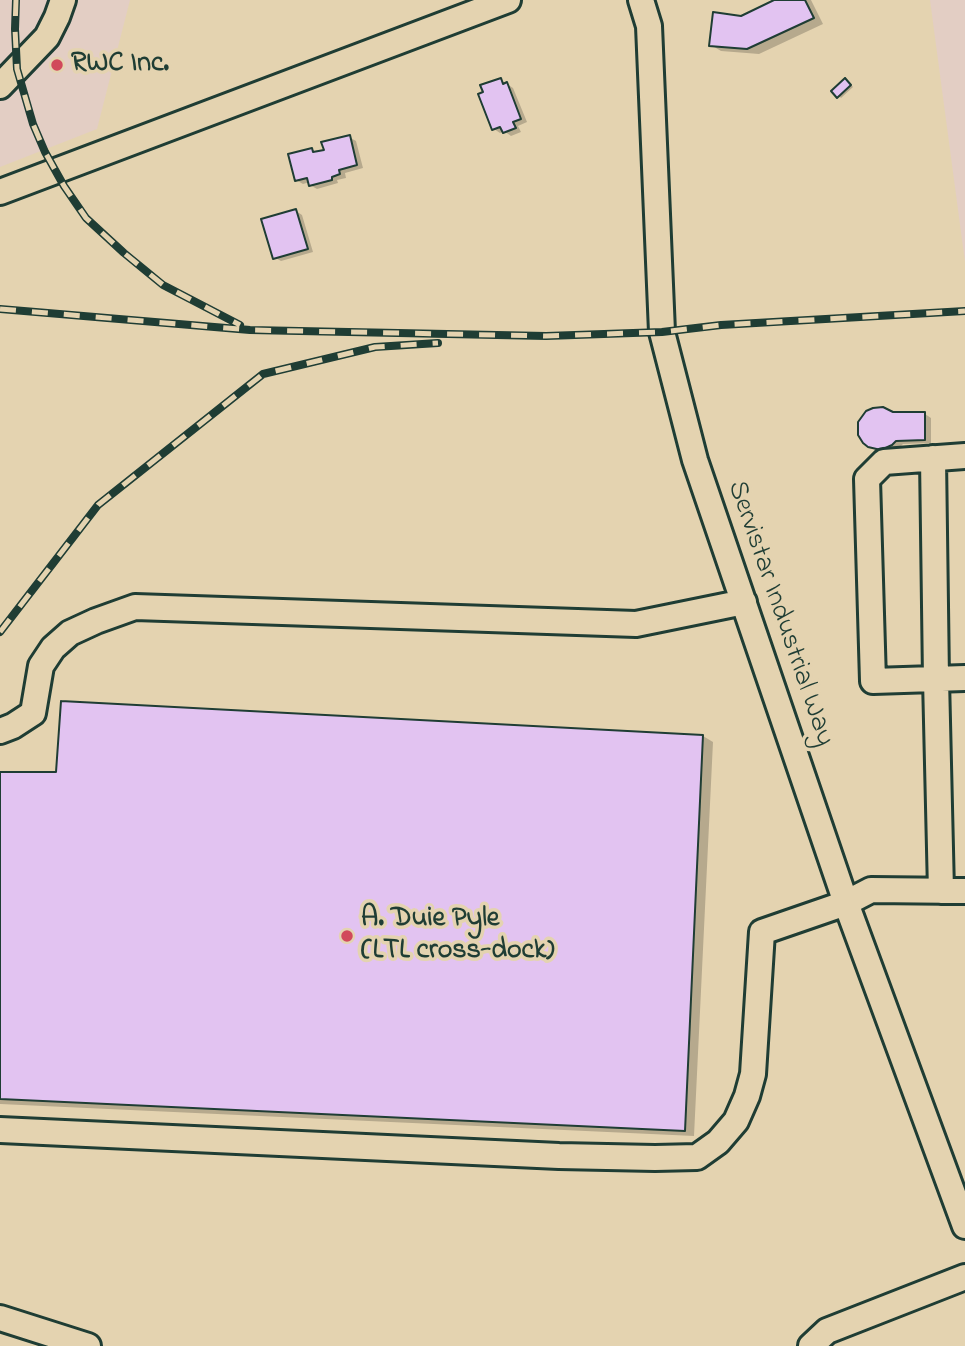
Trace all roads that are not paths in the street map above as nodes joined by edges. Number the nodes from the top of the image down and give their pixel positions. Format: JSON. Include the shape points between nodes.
{"nodes":[{"id":1,"x":63,"y":0,"type":"edge"},
{"id":2,"x":508,"y":0,"type":"edge"},
{"id":3,"x":641,"y":0,"type":"edge"},
{"id":4,"x":0,"y":86,"type":"edge"},
{"id":5,"x":0,"y":192,"type":"edge"},
{"id":6,"x":965,"y":456,"type":"edge"},
{"id":7,"x":933,"y":458,"type":"junction"},
{"id":8,"x":744,"y":602,"type":"junction"},
{"id":9,"x":965,"y":678,"type":"edge"},
{"id":10,"x":936,"y":679,"type":"junction"},
{"id":11,"x":0,"y":731,"type":"edge"},
{"id":12,"x":953,"y":891,"type":"edge"},
{"id":13,"x":846,"y":903,"type":"junction"},
{"id":14,"x":0,"y":1130,"type":"edge"},
{"id":15,"x":965,"y":1226,"type":"edge"},
{"id":16,"x":965,"y":1277,"type":"edge"},
{"id":17,"x":0,"y":1318,"type":"edge"},
{"id":18,"x":88,"y":1346,"type":"edge"},
{"id":19,"x":811,"y":1346,"type":"edge"}],
"edges":[{"from":1,"to":4,"type":"street","via":[[47,37]]},
{"from":2,"to":5,"type":"street"},
{"from":3,"to":8,"type":"street","name":"Servistar Industrial Way","via":[[649,26],[662,332],[695,460]]},
{"from":6,"to":7,"type":"street"},
{"from":7,"to":10,"type":"street"},
{"from":7,"to":10,"type":"street","via":[[884,462],[867,479],[873,681]]},
{"from":8,"to":11,"type":"street","via":[[636,624],[135,607],[70,633],[53,648],[41,666],[33,713]]},
{"from":8,"to":13,"type":"street","name":"Servistar Industrial Way"},
{"from":9,"to":10,"type":"street"},
{"from":10,"to":12,"type":"street"},
{"from":12,"to":13,"type":"street","via":[[871,890]]},
{"from":13,"to":14,"type":"street","via":[[762,932],[753,1074],[747,1096],[736,1121],[718,1142],[696,1157],[559,1156]]},
{"from":13,"to":15,"type":"street","name":"Servistar Industrial Way"},
{"from":16,"to":19,"type":"street","via":[[827,1331]]},
{"from":17,"to":18,"type":"street"}]}
